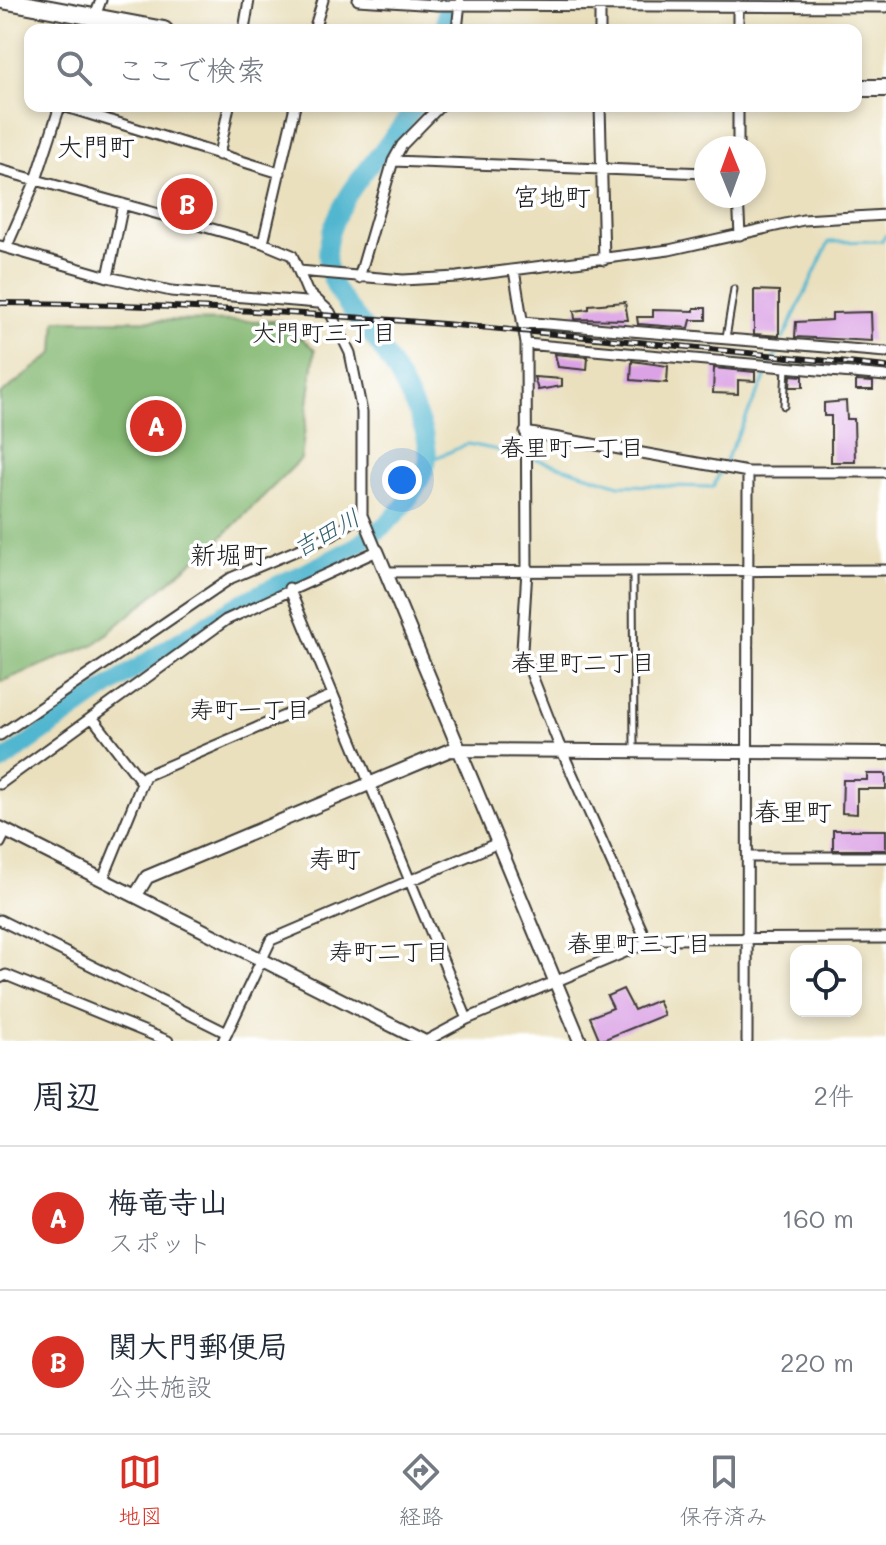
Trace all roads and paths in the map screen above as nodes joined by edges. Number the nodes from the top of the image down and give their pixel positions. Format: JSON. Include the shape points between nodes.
{"nodes":[{"id":1,"x":2,"y":0,"type":"edge"},
{"id":2,"x":101,"y":0,"type":"edge"},
{"id":3,"x":249,"y":0,"type":"edge"},
{"id":4,"x":323,"y":0,"type":"edge"},
{"id":5,"x":358,"y":0,"type":"edge"},
{"id":6,"x":459,"y":3,"type":"edge"},
{"id":7,"x":600,"y":3,"type":"edge"},
{"id":8,"x":810,"y":3,"type":"edge"},
{"id":9,"x":738,"y":6,"type":"junction"},
{"id":10,"x":886,"y":7,"type":"edge"},
{"id":11,"x":93,"y":24,"type":"edge"},
{"id":12,"x":245,"y":24,"type":"edge"},
{"id":13,"x":316,"y":24,"type":"edge"},
{"id":14,"x":457,"y":24,"type":"edge"},
{"id":15,"x":600,"y":24,"type":"edge"},
{"id":16,"x":738,"y":24,"type":"edge"},
{"id":17,"x":862,"y":88,"type":"edge"},
{"id":18,"x":886,"y":88,"type":"edge"},
{"id":19,"x":60,"y":112,"type":"edge"},
{"id":20,"x":81,"y":112,"type":"edge"},
{"id":21,"x":228,"y":112,"type":"edge"},
{"id":22,"x":294,"y":112,"type":"edge"},
{"id":23,"x":434,"y":112,"type":"edge"},
{"id":24,"x":600,"y":112,"type":"edge"},
{"id":25,"x":738,"y":112,"type":"edge"},
{"id":26,"x":738,"y":136,"type":"edge"},
{"id":27,"x":219,"y":155,"type":"junction"},
{"id":28,"x":393,"y":161,"type":"junction"},
{"id":29,"x":0,"y":170,"type":"edge"},
{"id":30,"x":600,"y":170,"type":"junction"},
{"id":31,"x":280,"y":173,"type":"junction"},
{"id":32,"x":694,"y":173,"type":"edge"},
{"id":33,"x":36,"y":180,"type":"junction"},
{"id":34,"x":123,"y":204,"type":"junction"},
{"id":35,"x":739,"y":208,"type":"edge"},
{"id":36,"x":886,"y":215,"type":"edge"},
{"id":37,"x":740,"y":235,"type":"junction"},
{"id":38,"x":263,"y":243,"type":"junction"},
{"id":39,"x":4,"y":246,"type":"edge"},
{"id":40,"x":604,"y":260,"type":"junction"},
{"id":41,"x":302,"y":270,"type":"junction"},
{"id":42,"x":514,"y":270,"type":"junction"},
{"id":43,"x":108,"y":277,"type":"junction"},
{"id":44,"x":359,"y":278,"type":"junction"},
{"id":45,"x":734,"y":289,"type":"dead end"},
{"id":46,"x":318,"y":303,"type":"junction"},
{"id":47,"x":522,"y":322,"type":"junction"},
{"id":48,"x":726,"y":339,"type":"junction"},
{"id":49,"x":526,"y":344,"type":"junction"},
{"id":50,"x":886,"y":352,"type":"edge"},
{"id":51,"x":776,"y":365,"type":"junction"},
{"id":52,"x":886,"y":376,"type":"edge"},
{"id":53,"x":784,"y":406,"type":"dead end"},
{"id":54,"x":525,"y":432,"type":"junction"},
{"id":55,"x":748,"y":472,"type":"junction"},
{"id":56,"x":886,"y":472,"type":"edge"},
{"id":57,"x":364,"y":518,"type":"junction"},
{"id":58,"x":376,"y":546,"type":"junction"},
{"id":59,"x":527,"y":570,"type":"junction"},
{"id":60,"x":633,"y":570,"type":"junction"},
{"id":61,"x":748,"y":570,"type":"junction"},
{"id":62,"x":886,"y":570,"type":"edge"},
{"id":63,"x":386,"y":572,"type":"junction"},
{"id":64,"x":289,"y":588,"type":"junction"},
{"id":65,"x":333,"y":695,"type":"junction"},
{"id":66,"x":92,"y":717,"type":"junction"},
{"id":67,"x":0,"y":735,"type":"edge"},
{"id":68,"x":460,"y":751,"type":"junction"},
{"id":69,"x":886,"y":753,"type":"edge"},
{"id":70,"x":565,"y":754,"type":"junction"},
{"id":71,"x":634,"y":754,"type":"junction"},
{"id":72,"x":749,"y":754,"type":"junction"},
{"id":73,"x":141,"y":781,"type":"junction"},
{"id":74,"x":0,"y":784,"type":"edge"},
{"id":75,"x":370,"y":784,"type":"junction"},
{"id":76,"x":2,"y":834,"type":"edge"},
{"id":77,"x":498,"y":843,"type":"junction"},
{"id":78,"x":749,"y":857,"type":"junction"},
{"id":79,"x":886,"y":857,"type":"edge"},
{"id":80,"x":103,"y":879,"type":"junction"},
{"id":81,"x":410,"y":882,"type":"junction"},
{"id":82,"x":136,"y":895,"type":"junction"},
{"id":83,"x":0,"y":920,"type":"edge"},
{"id":84,"x":749,"y":938,"type":"junction"},
{"id":85,"x":886,"y":938,"type":"edge"},
{"id":86,"x":647,"y":942,"type":"junction"},
{"id":87,"x":260,"y":959,"type":"junction"},
{"id":88,"x":0,"y":978,"type":"edge"},
{"id":89,"x":556,"y":982,"type":"junction"},
{"id":90,"x":467,"y":1019,"type":"junction"},
{"id":91,"x":225,"y":1037,"type":"edge"},
{"id":92,"x":168,"y":1041,"type":"edge"},
{"id":93,"x":424,"y":1041,"type":"edge"},
{"id":94,"x":580,"y":1041,"type":"edge"},
{"id":95,"x":747,"y":1041,"type":"edge"}],
"edges":[{"from":1,"to":11,"type":"highway"},
{"from":2,"to":11,"type":"street"},
{"from":3,"to":12,"type":"street"},
{"from":4,"to":13,"type":"street"},
{"from":5,"to":6,"type":"street"},
{"from":6,"to":7,"type":"street"},
{"from":6,"to":14,"type":"street"},
{"from":7,"to":9,"type":"street"},
{"from":7,"to":15,"type":"street"},
{"from":8,"to":9,"type":"street"},
{"from":8,"to":10,"type":"street"},
{"from":9,"to":16,"type":"street"},
{"from":17,"to":18,"type":"highway"},
{"from":19,"to":33,"type":"street"},
{"from":20,"to":27,"type":"street"},
{"from":21,"to":27,"type":"street"},
{"from":22,"to":31,"type":"street"},
{"from":23,"to":28,"type":"street"},
{"from":24,"to":30,"type":"street"},
{"from":25,"to":26,"type":"street"},
{"from":27,"to":31,"type":"street"},
{"from":28,"to":30,"type":"street"},
{"from":28,"to":44,"type":"street"},
{"from":29,"to":33,"type":"street"},
{"from":30,"to":32,"type":"street"},
{"from":30,"to":40,"type":"street"},
{"from":31,"to":38,"type":"street"},
{"from":33,"to":34,"type":"street"},
{"from":33,"to":39,"type":"street"},
{"from":34,"to":38,"type":"street"},
{"from":34,"to":43,"type":"street"},
{"from":35,"to":37,"type":"street"},
{"from":36,"to":37,"type":"street","via":[[803,220]]},
{"from":37,"to":40,"type":"street"},
{"from":38,"to":41,"type":"street","via":[[292,255]]},
{"from":39,"to":43,"type":"street"},
{"from":40,"to":42,"type":"street"},
{"from":41,"to":44,"type":"street"},
{"from":41,"to":46,"type":"street"},
{"from":42,"to":44,"type":"street","via":[[444,278]]},
{"from":42,"to":47,"type":"street"},
{"from":43,"to":46,"type":"street","via":[[171,291]]},
{"from":45,"to":48,"type":"lane"},
{"from":46,"to":57,"type":"street","via":[[330,312],[355,371],[362,412]]},
{"from":47,"to":48,"type":"street"},
{"from":47,"to":49,"type":"street"},
{"from":48,"to":50,"type":"street"},
{"from":49,"to":51,"type":"street"},
{"from":49,"to":54,"type":"street"},
{"from":51,"to":52,"type":"street"},
{"from":51,"to":53,"type":"lane"},
{"from":54,"to":55,"type":"street"},
{"from":54,"to":59,"type":"street"},
{"from":55,"to":56,"type":"street"},
{"from":55,"to":61,"type":"street"},
{"from":57,"to":58,"type":"street"},
{"from":57,"to":67,"type":"street","via":[[231,578]]},
{"from":58,"to":63,"type":"street"},
{"from":58,"to":64,"type":"street"},
{"from":59,"to":60,"type":"street"},
{"from":59,"to":63,"type":"street"},
{"from":59,"to":70,"type":"street","via":[[522,650]]},
{"from":60,"to":61,"type":"street"},
{"from":60,"to":71,"type":"lane"},
{"from":61,"to":62,"type":"street"},
{"from":61,"to":72,"type":"street"},
{"from":63,"to":68,"type":"street"},
{"from":64,"to":65,"type":"street"},
{"from":64,"to":66,"type":"street","via":[[226,620]]},
{"from":65,"to":73,"type":"street"},
{"from":65,"to":75,"type":"street"},
{"from":66,"to":73,"type":"street"},
{"from":66,"to":74,"type":"street"},
{"from":68,"to":70,"type":"street"},
{"from":68,"to":75,"type":"street","via":[[450,750]]},
{"from":68,"to":77,"type":"street"},
{"from":69,"to":72,"type":"street"},
{"from":70,"to":71,"type":"street"},
{"from":70,"to":86,"type":"street"},
{"from":71,"to":72,"type":"street"},
{"from":72,"to":78,"type":"street"},
{"from":73,"to":80,"type":"street"},
{"from":75,"to":81,"type":"street"},
{"from":75,"to":82,"type":"street","via":[[147,877]]},
{"from":76,"to":80,"type":"street"},
{"from":77,"to":81,"type":"street"},
{"from":77,"to":89,"type":"street"},
{"from":78,"to":79,"type":"street"},
{"from":78,"to":84,"type":"street"},
{"from":80,"to":82,"type":"street"},
{"from":81,"to":87,"type":"street","via":[[271,940]]},
{"from":81,"to":90,"type":"street"},
{"from":82,"to":87,"type":"street"},
{"from":83,"to":91,"type":"street"},
{"from":84,"to":85,"type":"street"},
{"from":84,"to":86,"type":"street"},
{"from":84,"to":95,"type":"street"},
{"from":86,"to":89,"type":"street"},
{"from":87,"to":91,"type":"street"},
{"from":87,"to":93,"type":"street"},
{"from":88,"to":92,"type":"street","via":[[6,975]]},
{"from":89,"to":90,"type":"street"},
{"from":89,"to":94,"type":"street"},
{"from":90,"to":93,"type":"street"}]}
